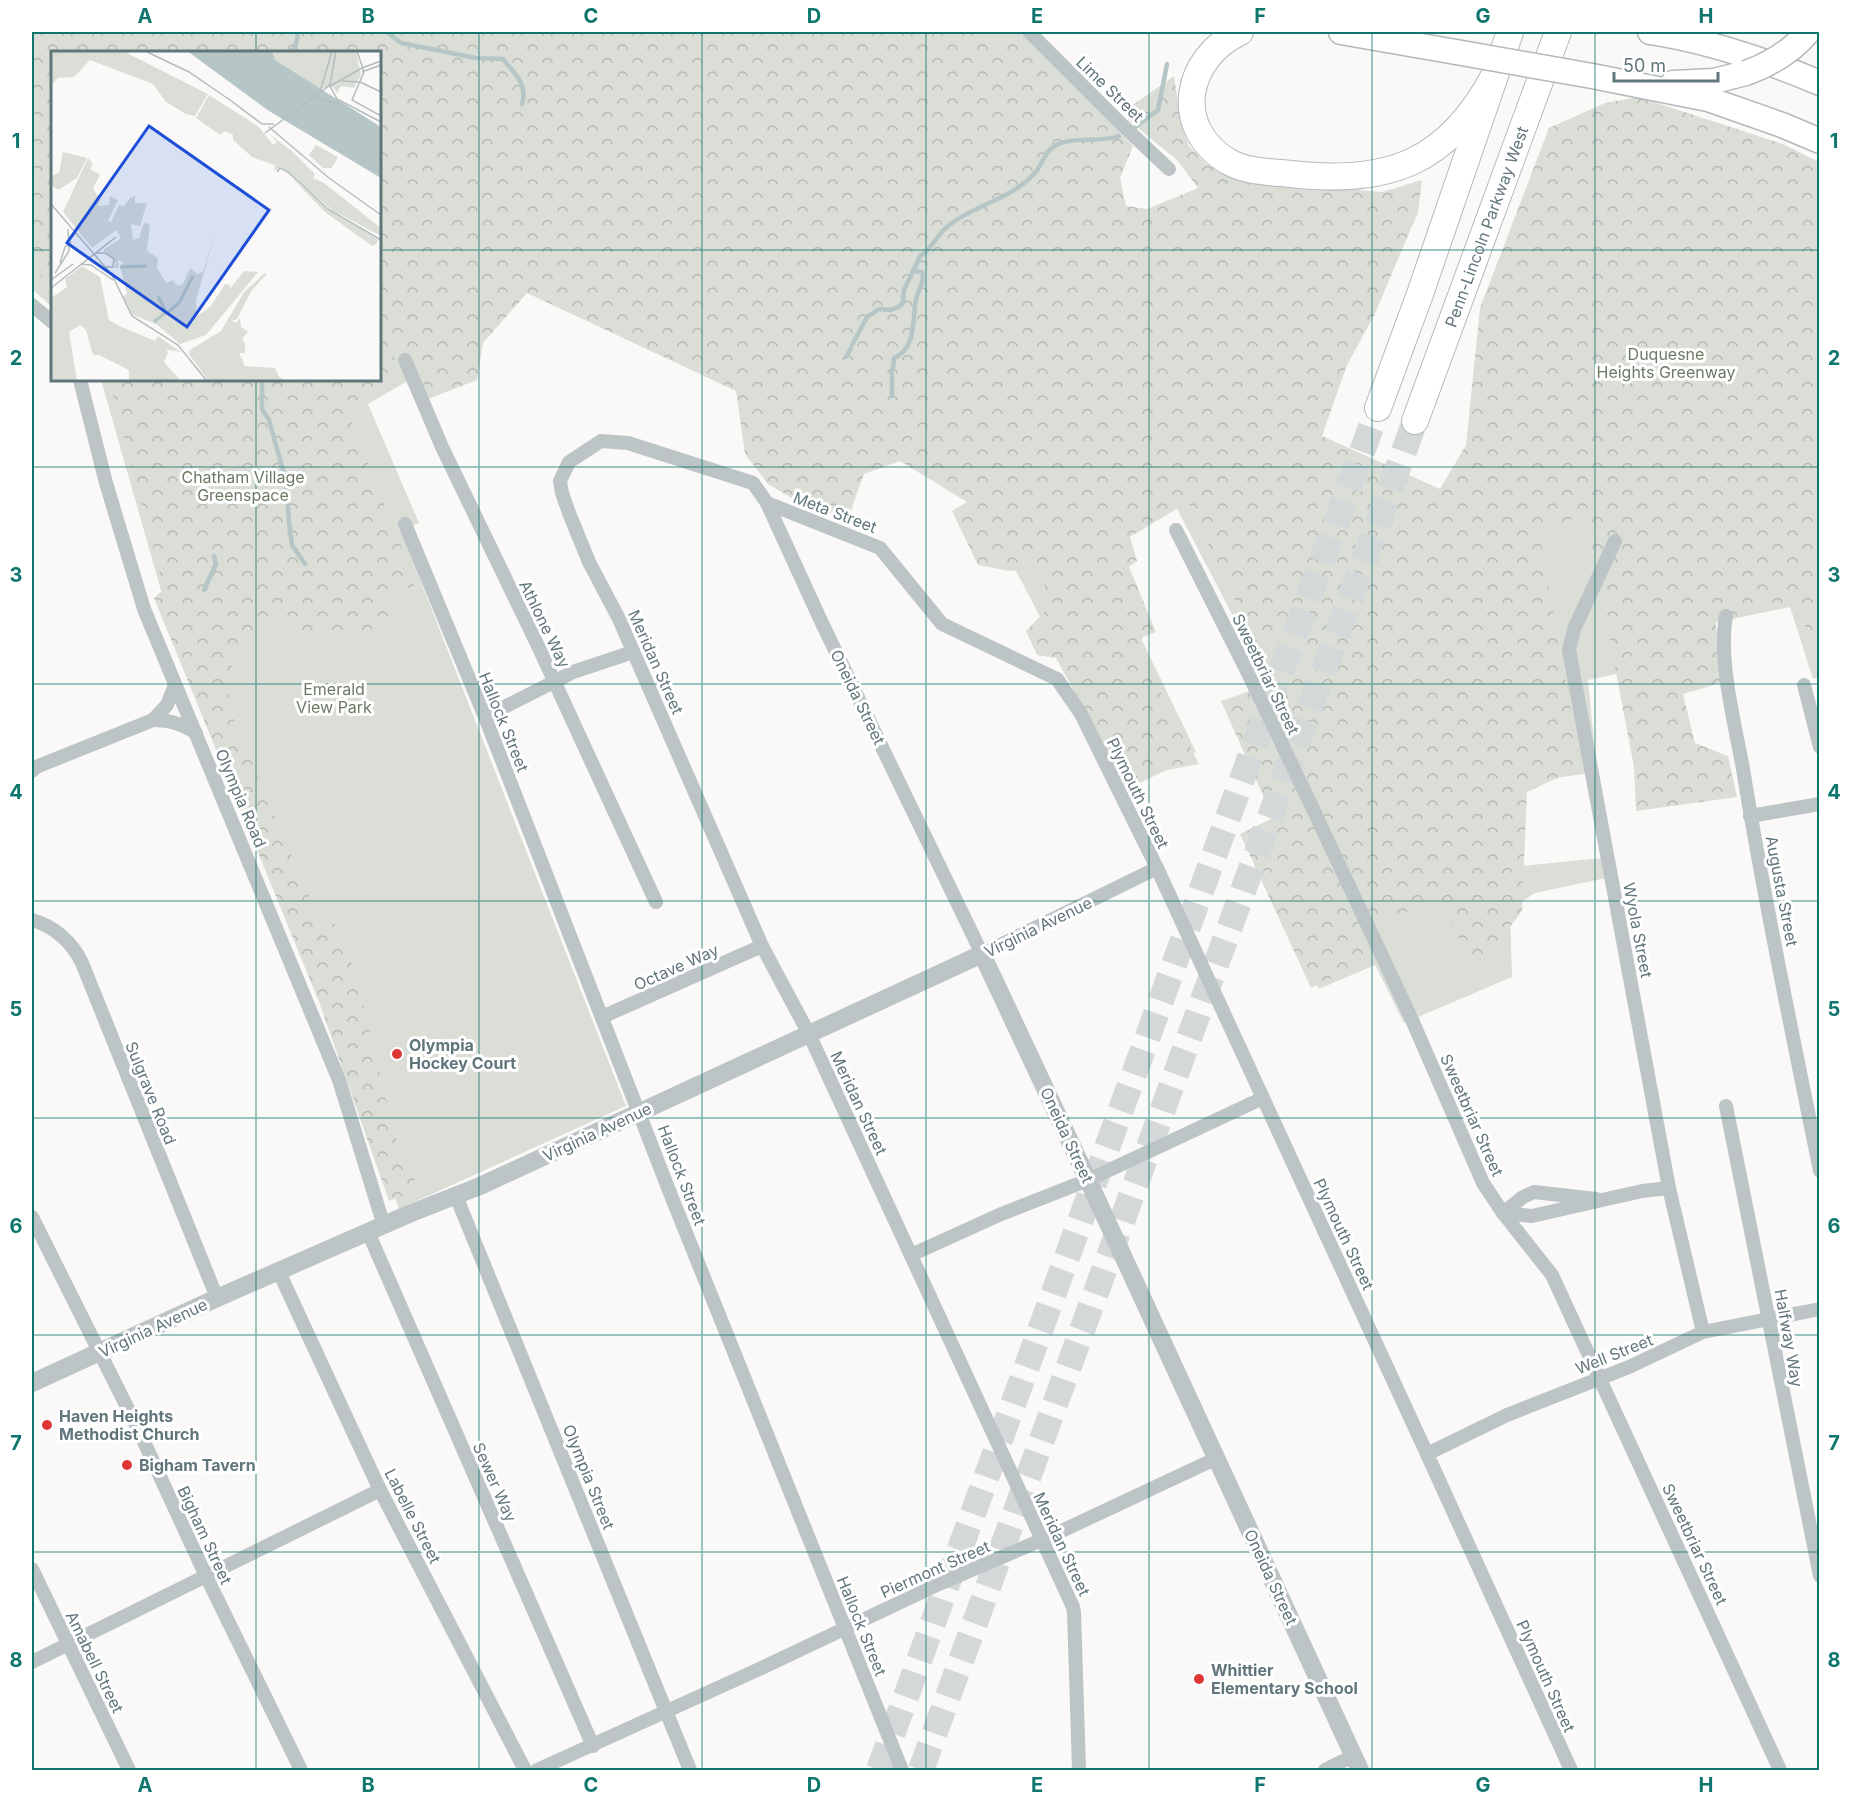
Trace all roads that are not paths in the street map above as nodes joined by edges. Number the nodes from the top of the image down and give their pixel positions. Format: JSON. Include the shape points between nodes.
{"nodes":[{"id":1,"x":1029,"y":32,"type":"edge"},
{"id":2,"x":1240,"y":32,"type":"edge"},
{"id":3,"x":1341,"y":32,"type":"edge"},
{"id":4,"x":1510,"y":32,"type":"edge"},
{"id":5,"x":1558,"y":32,"type":"edge"},
{"id":6,"x":1650,"y":32,"type":"edge"},
{"id":7,"x":1808,"y":32,"type":"edge"},
{"id":8,"x":1495,"y":75,"type":"junction"},
{"id":9,"x":1635,"y":83,"type":"junction"},
{"id":10,"x":1820,"y":83,"type":"edge"},
{"id":11,"x":1820,"y":141,"type":"edge"},
{"id":12,"x":1169,"y":169,"type":"dead end"},
{"id":13,"x":32,"y":305,"type":"edge"},
{"id":14,"x":51,"y":321,"type":"edge"},
{"id":15,"x":405,"y":360,"type":"dead end"},
{"id":16,"x":80,"y":381,"type":"edge"},
{"id":17,"x":1378,"y":408,"type":"tunnel mouth"},
{"id":18,"x":1415,"y":422,"type":"tunnel mouth"},
{"id":19,"x":570,"y":462,"type":"joint"},
{"id":20,"x":767,"y":503,"type":"junction"},
{"id":21,"x":405,"y":524,"type":"dead end"},
{"id":22,"x":1176,"y":530,"type":"dead end"},
{"id":23,"x":1615,"y":541,"type":"dead end"},
{"id":24,"x":1726,"y":616,"type":"dead end"},
{"id":25,"x":633,"y":651,"type":"junction"},
{"id":26,"x":554,"y":681,"type":"junction"},
{"id":27,"x":176,"y":685,"type":"junction"},
{"id":28,"x":1804,"y":686,"type":"dead end"},
{"id":29,"x":1081,"y":714,"type":"joint"},
{"id":30,"x":485,"y":717,"type":"junction"},
{"id":31,"x":153,"y":720,"type":"junction"},
{"id":32,"x":196,"y":733,"type":"junction"},
{"id":33,"x":1820,"y":747,"type":"edge"},
{"id":34,"x":33,"y":769,"type":"edge"},
{"id":35,"x":1820,"y":804,"type":"edge"},
{"id":36,"x":1750,"y":816,"type":"junction"},
{"id":37,"x":1157,"y":868,"type":"junction"},
{"id":38,"x":656,"y":902,"type":"dead end"},
{"id":39,"x":32,"y":920,"type":"edge"},
{"id":40,"x":762,"y":946,"type":"junction"},
{"id":41,"x":982,"y":954,"type":"junction"},
{"id":42,"x":602,"y":1017,"type":"junction"},
{"id":43,"x":809,"y":1034,"type":"junction"},
{"id":44,"x":1263,"y":1098,"type":"junction"},
{"id":45,"x":1726,"y":1106,"type":"dead end"},
{"id":46,"x":639,"y":1113,"type":"junction"},
{"id":47,"x":1820,"y":1171,"type":"edge"},
{"id":48,"x":1088,"y":1180,"type":"junction"},
{"id":49,"x":1669,"y":1188,"type":"junction"},
{"id":50,"x":456,"y":1196,"type":"junction"},
{"id":51,"x":1606,"y":1200,"type":"junction"},
{"id":52,"x":1503,"y":1213,"type":"junction"},
{"id":53,"x":32,"y":1217,"type":"edge"},
{"id":54,"x":376,"y":1229,"type":"junction"},
{"id":55,"x":911,"y":1255,"type":"junction"},
{"id":56,"x":279,"y":1272,"type":"junction"},
{"id":57,"x":217,"y":1299,"type":"junction"},
{"id":58,"x":1820,"y":1309,"type":"edge"},
{"id":59,"x":1770,"y":1317,"type":"junction"},
{"id":60,"x":1703,"y":1332,"type":"junction"},
{"id":61,"x":99,"y":1353,"type":"junction"},
{"id":62,"x":1600,"y":1378,"type":"junction"},
{"id":63,"x":32,"y":1383,"type":"edge"},
{"id":64,"x":1427,"y":1454,"type":"junction"},
{"id":65,"x":1217,"y":1458,"type":"junction"},
{"id":66,"x":381,"y":1490,"type":"junction"},
{"id":67,"x":1041,"y":1540,"type":"junction"},
{"id":68,"x":32,"y":1569,"type":"edge"},
{"id":69,"x":206,"y":1576,"type":"junction"},
{"id":70,"x":1820,"y":1576,"type":"edge"},
{"id":71,"x":845,"y":1628,"type":"junction"},
{"id":72,"x":68,"y":1643,"type":"junction"},
{"id":73,"x":32,"y":1662,"type":"edge"},
{"id":74,"x":667,"y":1712,"type":"junction"},
{"id":75,"x":593,"y":1746,"type":"junction"},
{"id":76,"x":1357,"y":1763,"type":"edge"},
{"id":77,"x":129,"y":1770,"type":"edge"},
{"id":78,"x":301,"y":1770,"type":"edge"},
{"id":79,"x":525,"y":1770,"type":"edge"},
{"id":80,"x":537,"y":1770,"type":"edge"},
{"id":81,"x":690,"y":1770,"type":"edge"},
{"id":82,"x":902,"y":1770,"type":"edge"},
{"id":83,"x":1079,"y":1770,"type":"edge"},
{"id":84,"x":1324,"y":1770,"type":"edge"},
{"id":85,"x":1571,"y":1770,"type":"edge"},
{"id":86,"x":1780,"y":1770,"type":"edge"}],
"edges":[{"from":1,"to":12,"type":"street","name":"Lime Street"},
{"from":2,"to":8,"type":"highway","via":[[1211,51],[1202,62],[1191,100],[1197,127],[1210,147],[1229,162],[1251,169],[1347,177],[1402,166],[1431,152],[1456,130]]},
{"from":3,"to":9,"type":"highway","bridge":true},
{"from":4,"to":8,"type":"highway"},
{"from":5,"to":18,"type":"highway","name":"Penn-Lincoln Parkway West"},
{"from":6,"to":10,"type":"highway","via":[[1726,49]]},
{"from":7,"to":9,"type":"highway","bridge":true,"via":[[1773,62],[1746,73],[1696,83]]},
{"from":8,"to":17,"type":"highway"},
{"from":9,"to":11,"type":"highway","via":[[1717,102]]},
{"from":13,"to":14,"type":"street"},
{"from":15,"to":26,"type":"street","name":"Athlone Way","via":[[442,447]]},
{"from":16,"to":27,"type":"street","name":"Olympia Road","via":[[144,609]]},
{"from":19,"to":20,"type":"street","name":"Meta Street","via":[[601,441],[628,442],[753,483]]},
{"from":19,"to":25,"type":"street","name":"Meridan Street","via":[[560,481],[562,493],[589,562]]},
{"from":20,"to":29,"type":"street","name":"Meta Street","via":[[880,548],[942,624],[1057,679]]},
{"from":20,"to":41,"type":"street","name":"Oneida Street"},
{"from":21,"to":30,"type":"street","name":"Hallock Street"},
{"from":22,"to":52,"type":"street","name":"Sweetbriar Street","via":[[1318,819],[1483,1183]]},
{"from":23,"to":49,"type":"street","name":"Wyola Street","via":[[1574,629],[1569,650]]},
{"from":24,"to":36,"type":"street","name":"Augusta Street","via":[[1726,672]]},
{"from":25,"to":26,"type":"street"},
{"from":25,"to":40,"type":"street","name":"Meridan Street"},
{"from":26,"to":30,"type":"street"},
{"from":26,"to":38,"type":"street","name":"Athlone Way"},
{"from":27,"to":31,"type":"street","via":[[167,705]]},
{"from":27,"to":32,"type":"street","name":"Olympia Road"},
{"from":28,"to":33,"type":"street"},
{"from":29,"to":37,"type":"street","name":"Plymouth Street"},
{"from":30,"to":42,"type":"street","name":"Hallock Street"},
{"from":31,"to":32,"type":"street","via":[[174,722]]},
{"from":31,"to":34,"type":"street"},
{"from":32,"to":54,"type":"street","name":"Olympia Road","via":[[339,1080]]},
{"from":35,"to":36,"type":"street"},
{"from":36,"to":47,"type":"street","name":"Augusta Street"},
{"from":37,"to":41,"type":"street","name":"Virginia Avenue"},
{"from":37,"to":44,"type":"street","name":"Plymouth Street"},
{"from":39,"to":57,"type":"street","name":"Sulgrave Road","via":[[54,930],[82,963]]},
{"from":40,"to":42,"type":"street","name":"Octave Way"},
{"from":40,"to":43,"type":"street","name":"Meridan Street"},
{"from":41,"to":43,"type":"street","name":"Virginia Avenue"},
{"from":41,"to":48,"type":"street","name":"Oneida Street"},
{"from":42,"to":46,"type":"street","name":"Hallock Street"},
{"from":43,"to":46,"type":"street","name":"Virginia Avenue"},
{"from":43,"to":55,"type":"street","name":"Meridan Street"},
{"from":44,"to":48,"type":"street"},
{"from":44,"to":64,"type":"street","name":"Plymouth Street"},
{"from":45,"to":59,"type":"street","name":"Halfway Way"},
{"from":46,"to":50,"type":"street","name":"Virginia Avenue"},
{"from":46,"to":71,"type":"street","name":"Hallock Street"},
{"from":48,"to":55,"type":"street"},
{"from":48,"to":65,"type":"street","name":"Oneida Street"},
{"from":49,"to":51,"type":"street"},
{"from":49,"to":60,"type":"street","name":"Wyola Street"},
{"from":50,"to":54,"type":"street","name":"Virginia Avenue"},
{"from":50,"to":74,"type":"street","name":"Olympia Street"},
{"from":51,"to":52,"type":"street","via":[[1532,1216]]},
{"from":51,"to":52,"type":"street","via":[[1534,1192]]},
{"from":52,"to":62,"type":"street","name":"Sweetbriar Street","via":[[1552,1275]]},
{"from":53,"to":61,"type":"street","name":"Bigham Street"},
{"from":54,"to":56,"type":"street","name":"Virginia Avenue"},
{"from":54,"to":75,"type":"street","name":"Sewer Way"},
{"from":55,"to":67,"type":"street","name":"Meridan Street"},
{"from":56,"to":57,"type":"street","name":"Virginia Avenue"},
{"from":56,"to":66,"type":"street","name":"Labelle Street"},
{"from":57,"to":61,"type":"street","name":"Virginia Avenue"},
{"from":58,"to":59,"type":"street","name":"Well Street"},
{"from":59,"to":60,"type":"street","name":"Well Street"},
{"from":59,"to":70,"type":"street","name":"Halfway Way","via":[[1773,1349]]},
{"from":60,"to":62,"type":"street","name":"Well Street"},
{"from":61,"to":63,"type":"street","name":"Virginia Avenue"},
{"from":61,"to":69,"type":"street","name":"Bigham Street"},
{"from":62,"to":64,"type":"street","name":"Well Street","via":[[1507,1415]]},
{"from":62,"to":86,"type":"street","name":"Sweetbriar Street"},
{"from":64,"to":85,"type":"street","name":"Plymouth Street"},
{"from":65,"to":67,"type":"street","name":"Piermont Street"},
{"from":65,"to":76,"type":"street","name":"Oneida Street"},
{"from":66,"to":69,"type":"street"},
{"from":66,"to":79,"type":"street","name":"Labelle Street"},
{"from":67,"to":71,"type":"street","name":"Piermont Street"},
{"from":67,"to":83,"type":"street","name":"Meridan Street","via":[[1074,1612]]},
{"from":68,"to":72,"type":"street","name":"Amabell Street"},
{"from":69,"to":72,"type":"street"},
{"from":69,"to":78,"type":"street","name":"Bigham Street"},
{"from":71,"to":74,"type":"street","name":"Piermont Street"},
{"from":71,"to":82,"type":"street","name":"Hallock Street"},
{"from":72,"to":73,"type":"street"},
{"from":72,"to":77,"type":"street","name":"Amabell Street"},
{"from":74,"to":75,"type":"street","name":"Piermont Street"},
{"from":74,"to":81,"type":"street","name":"Olympia Street"},
{"from":75,"to":80,"type":"street","name":"Piermont Street"},
{"from":76,"to":84,"type":"street"}]}
